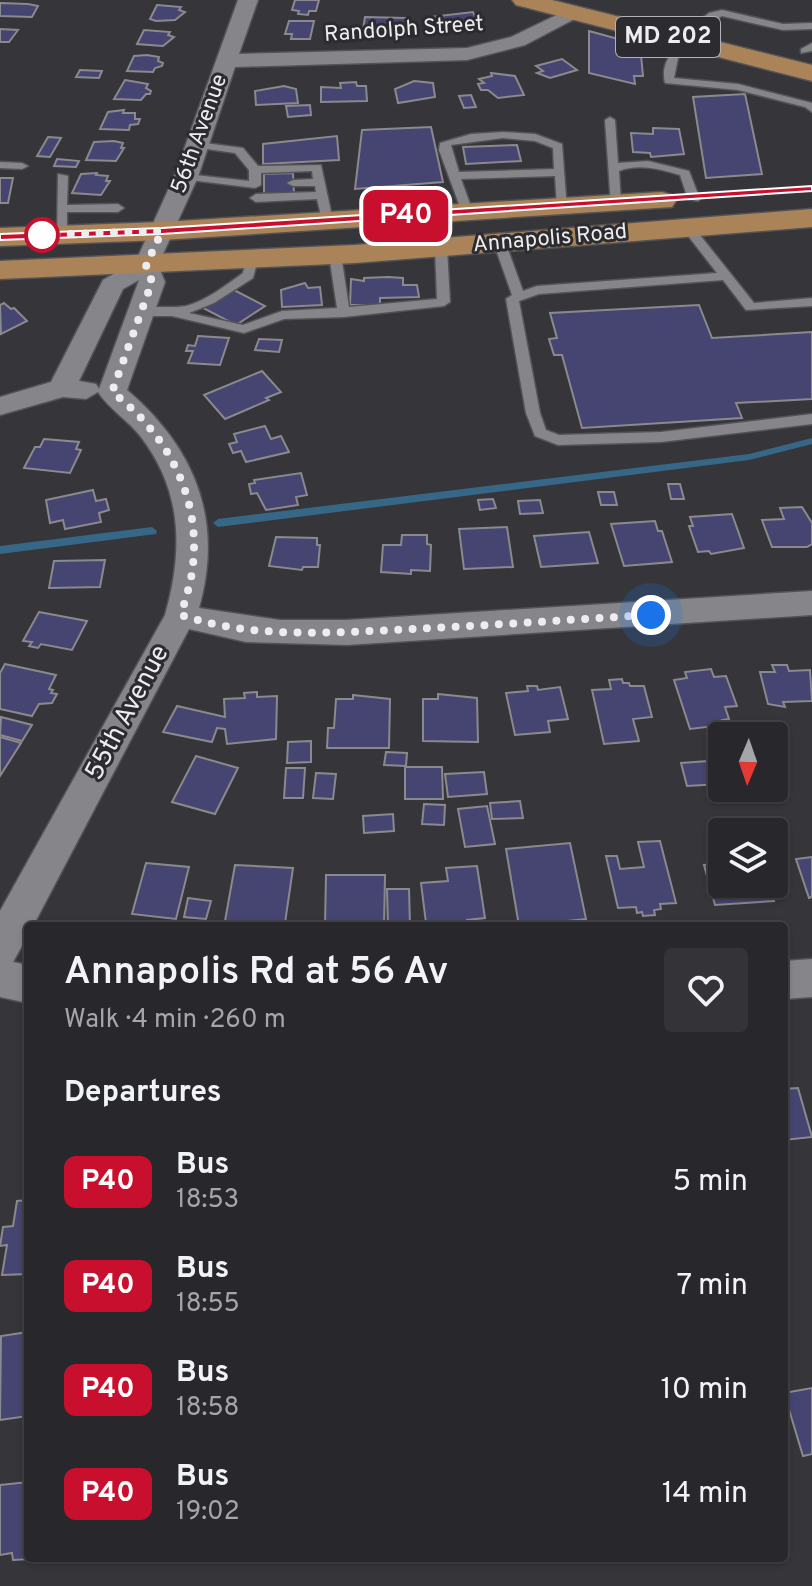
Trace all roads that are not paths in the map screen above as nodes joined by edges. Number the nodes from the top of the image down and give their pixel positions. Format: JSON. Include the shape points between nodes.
{"nodes":[{"id":1,"x":248,"y":0,"type":"edge"},
{"id":2,"x":524,"y":0,"type":"edge"},
{"id":3,"x":719,"y":0,"type":"edge"},
{"id":4,"x":587,"y":7,"type":"edge"},
{"id":5,"x":812,"y":26,"type":"edge"},
{"id":6,"x":701,"y":28,"type":"junction"},
{"id":7,"x":810,"y":56,"type":"edge"},
{"id":8,"x":226,"y":61,"type":"junction"},
{"id":9,"x":811,"y":106,"type":"edge"},
{"id":10,"x":610,"y":120,"type":"dead end"},
{"id":11,"x":197,"y":145,"type":"junction"},
{"id":12,"x":0,"y":165,"type":"edge"},
{"id":13,"x":22,"y":166,"type":"dead end"},
{"id":14,"x":613,"y":169,"type":"junction"},
{"id":15,"x":255,"y":170,"type":"junction"},
{"id":16,"x":560,"y":172,"type":"junction"},
{"id":17,"x":62,"y":176,"type":"dead end"},
{"id":18,"x":455,"y":176,"type":"junction"},
{"id":19,"x":186,"y":177,"type":"junction"},
{"id":20,"x":293,"y":183,"type":"dead end"},
{"id":21,"x":724,"y":196,"type":"dead end"},
{"id":22,"x":259,"y":198,"type":"junction"},
{"id":23,"x":323,"y":199,"type":"junction"},
{"id":24,"x":615,"y":203,"type":"junction"},
{"id":25,"x":563,"y":207,"type":"junction"},
{"id":26,"x":118,"y":208,"type":"dead end"},
{"id":27,"x":467,"y":212,"type":"junction"},
{"id":28,"x":691,"y":213,"type":"junction"},
{"id":29,"x":812,"y":218,"type":"edge"},
{"id":30,"x":61,"y":222,"type":"junction"},
{"id":31,"x":162,"y":231,"type":"junction"},
{"id":32,"x":0,"y":237,"type":"edge"},
{"id":33,"x":500,"y":244,"type":"junction"},
{"id":34,"x":441,"y":248,"type":"junction"},
{"id":35,"x":335,"y":255,"type":"junction"},
{"id":36,"x":252,"y":259,"type":"junction"},
{"id":37,"x":146,"y":265,"type":"junction"},
{"id":38,"x":0,"y":270,"type":"edge"},
{"id":39,"x":727,"y":276,"type":"junction"},
{"id":40,"x":518,"y":294,"type":"junction"},
{"id":41,"x":812,"y":302,"type":"edge"},
{"id":42,"x":141,"y":312,"type":"junction"},
{"id":43,"x":344,"y":313,"type":"junction"},
{"id":44,"x":177,"y":314,"type":"junction"},
{"id":45,"x":62,"y":388,"type":"junction"},
{"id":46,"x":112,"y":392,"type":"junction"},
{"id":47,"x":0,"y":406,"type":"edge"},
{"id":48,"x":812,"y":419,"type":"edge"},
{"id":49,"x":812,"y":603,"type":"edge"},
{"id":50,"x":181,"y":615,"type":"junction"},
{"id":51,"x":0,"y":949,"type":"edge"},
{"id":52,"x":0,"y":978,"type":"edge"},
{"id":53,"x":812,"y":978,"type":"edge"},
{"id":54,"x":788,"y":980,"type":"edge"},
{"id":55,"x":24,"y":983,"type":"edge"}],
"edges":[{"from":1,"to":8,"type":"street","name":"56th Avenue"},
{"from":2,"to":4,"type":"main road","number":"MD 202"},
{"from":3,"to":6,"type":"lane"},
{"from":4,"to":6,"type":"main road","number":"MD 202"},
{"from":4,"to":8,"type":"street","name":"Randolph Street","via":[[518,41],[467,54]]},
{"from":5,"to":6,"type":"lane","via":[[783,27],[722,13]]},
{"from":6,"to":7,"type":"main road","number":"MD 202"},
{"from":6,"to":9,"type":"lane","via":[[672,55],[669,81],[738,87]]},
{"from":8,"to":11,"type":"street","name":"56th Avenue"},
{"from":10,"to":14,"type":"lane"},
{"from":11,"to":15,"type":"lane","via":[[239,150]]},
{"from":11,"to":19,"type":"street","name":"56th Avenue"},
{"from":12,"to":13,"type":"lane"},
{"from":14,"to":24,"type":"lane"},
{"from":14,"to":28,"type":"lane","via":[[667,167],[685,173]]},
{"from":15,"to":22,"type":"lane"},
{"from":15,"to":23,"type":"lane","via":[[317,167]]},
{"from":16,"to":18,"type":"lane"},
{"from":16,"to":18,"type":"lane","via":[[558,146],[548,139],[460,137],[446,143],[445,150]]},
{"from":16,"to":25,"type":"lane"},
{"from":17,"to":30,"type":"lane"},
{"from":18,"to":27,"type":"lane"},
{"from":19,"to":22,"type":"lane"},
{"from":19,"to":31,"type":"street","name":"56th Avenue"},
{"from":20,"to":23,"type":"lane"},
{"from":21,"to":28,"type":"main road","name":"Annapolis Road"},
{"from":22,"to":23,"type":"main road","name":"Annapolis Road"},
{"from":22,"to":31,"type":"main road","name":"Annapolis Road"},
{"from":23,"to":27,"type":"main road","name":"Annapolis Road"},
{"from":24,"to":25,"type":"main road","name":"Annapolis Road"},
{"from":24,"to":28,"type":"main road","name":"Annapolis Road"},
{"from":25,"to":27,"type":"main road","name":"Annapolis Road"},
{"from":26,"to":30,"type":"lane"},
{"from":28,"to":29,"type":"main road","name":"Annapolis Road"},
{"from":28,"to":33,"type":"main road","name":"Annapolis Road"},
{"from":28,"to":39,"type":"lane"},
{"from":30,"to":31,"type":"main road","name":"Annapolis Road"},
{"from":30,"to":32,"type":"main road","name":"Annapolis Road"},
{"from":31,"to":37,"type":"street","name":"56th Avenue"},
{"from":33,"to":34,"type":"main road","name":"Annapolis Road"},
{"from":33,"to":40,"type":"lane"},
{"from":34,"to":35,"type":"main road","name":"Annapolis Road"},
{"from":34,"to":43,"type":"lane","via":[[444,302]]},
{"from":35,"to":36,"type":"main road","name":"Annapolis Road"},
{"from":35,"to":43,"type":"lane"},
{"from":36,"to":37,"type":"main road","name":"Annapolis Road"},
{"from":36,"to":44,"type":"lane","via":[[249,275]]},
{"from":37,"to":38,"type":"main road","name":"Annapolis Road"},
{"from":37,"to":42,"type":"street","via":[[152,282]]},
{"from":37,"to":45,"type":"street","via":[[112,285]]},
{"from":39,"to":40,"type":"lane"},
{"from":39,"to":41,"type":"lane","via":[[751,307]]},
{"from":40,"to":48,"type":"lane","via":[[512,299],[540,433],[558,440],[661,437]]},
{"from":42,"to":44,"type":"lane"},
{"from":42,"to":46,"type":"street"},
{"from":43,"to":44,"type":"lane","via":[[282,315],[244,329]]},
{"from":45,"to":46,"type":"street"},
{"from":45,"to":47,"type":"street"},
{"from":46,"to":50,"type":"street","name":"55th Avenue","via":[[149,424],[167,449],[190,504],[192,570]]},
{"from":49,"to":50,"type":"street","via":[[333,633],[249,630]]},
{"from":50,"to":51,"type":"street","name":"55th Avenue"},
{"from":52,"to":55,"type":"street"},
{"from":53,"to":54,"type":"street"}]}
